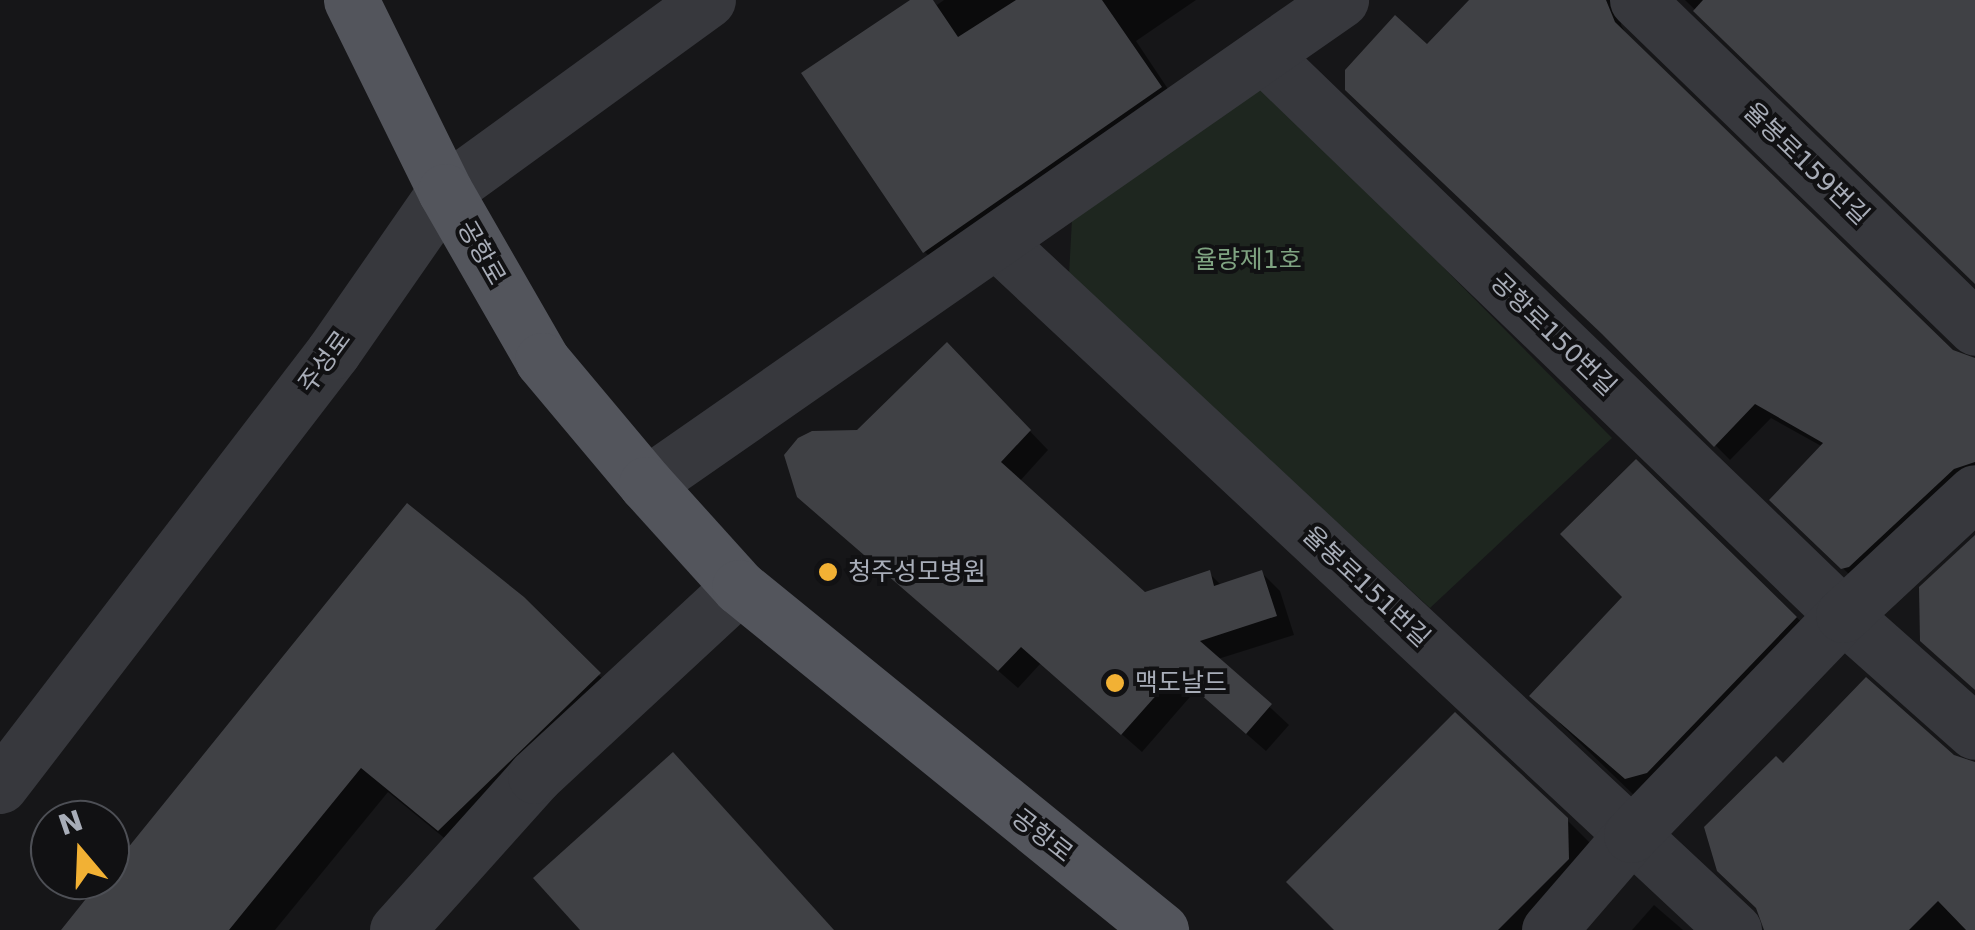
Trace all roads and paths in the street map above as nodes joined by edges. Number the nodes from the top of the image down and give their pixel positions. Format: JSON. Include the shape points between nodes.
{"nodes":[{"id":1,"x":351,"y":0,"type":"edge"},
{"id":2,"x":708,"y":0,"type":"edge"},
{"id":3,"x":1341,"y":0,"type":"edge"},
{"id":4,"x":1637,"y":0,"type":"edge"},
{"id":5,"x":1262,"y":55,"type":"junction"},
{"id":6,"x":446,"y":191,"type":"junction"},
{"id":7,"x":998,"y":243,"type":"junction"},
{"id":8,"x":1975,"y":328,"type":"edge"},
{"id":9,"x":646,"y":484,"type":"junction"},
{"id":10,"x":1975,"y":492,"type":"edge"},
{"id":11,"x":739,"y":587,"type":"junction"},
{"id":12,"x":1843,"y":615,"type":"junction"},
{"id":13,"x":1975,"y":732,"type":"edge"},
{"id":14,"x":0,"y":786,"type":"edge"},
{"id":15,"x":1631,"y":835,"type":"junction"},
{"id":16,"x":397,"y":930,"type":"edge"},
{"id":17,"x":1160,"y":930,"type":"edge"},
{"id":18,"x":1549,"y":930,"type":"edge"},
{"id":19,"x":1734,"y":930,"type":"edge"}],
"edges":[{"from":1,"to":6,"type":"main road","name":"공항로"},
{"from":2,"to":6,"type":"street","name":"주성로"},
{"from":3,"to":5,"type":"street"},
{"from":4,"to":8,"type":"street","name":"율봉로159번길"},
{"from":5,"to":7,"type":"street"},
{"from":5,"to":12,"type":"street","name":"공항로150번길"},
{"from":6,"to":9,"type":"main road","name":"공항로","via":[[542,360]]},
{"from":6,"to":14,"type":"street","name":"주성로","via":[[333,352]]},
{"from":7,"to":9,"type":"street"},
{"from":7,"to":15,"type":"street","name":"율봉로151번길"},
{"from":9,"to":11,"type":"main road","name":"공항로"},
{"from":10,"to":12,"type":"street"},
{"from":11,"to":16,"type":"street","via":[[536,776]]},
{"from":11,"to":17,"type":"main road","name":"공항로"},
{"from":12,"to":13,"type":"street","name":"공항로150번길"},
{"from":12,"to":15,"type":"street"},
{"from":15,"to":18,"type":"street"},
{"from":15,"to":19,"type":"street","name":"율봉로151번길"}]}
